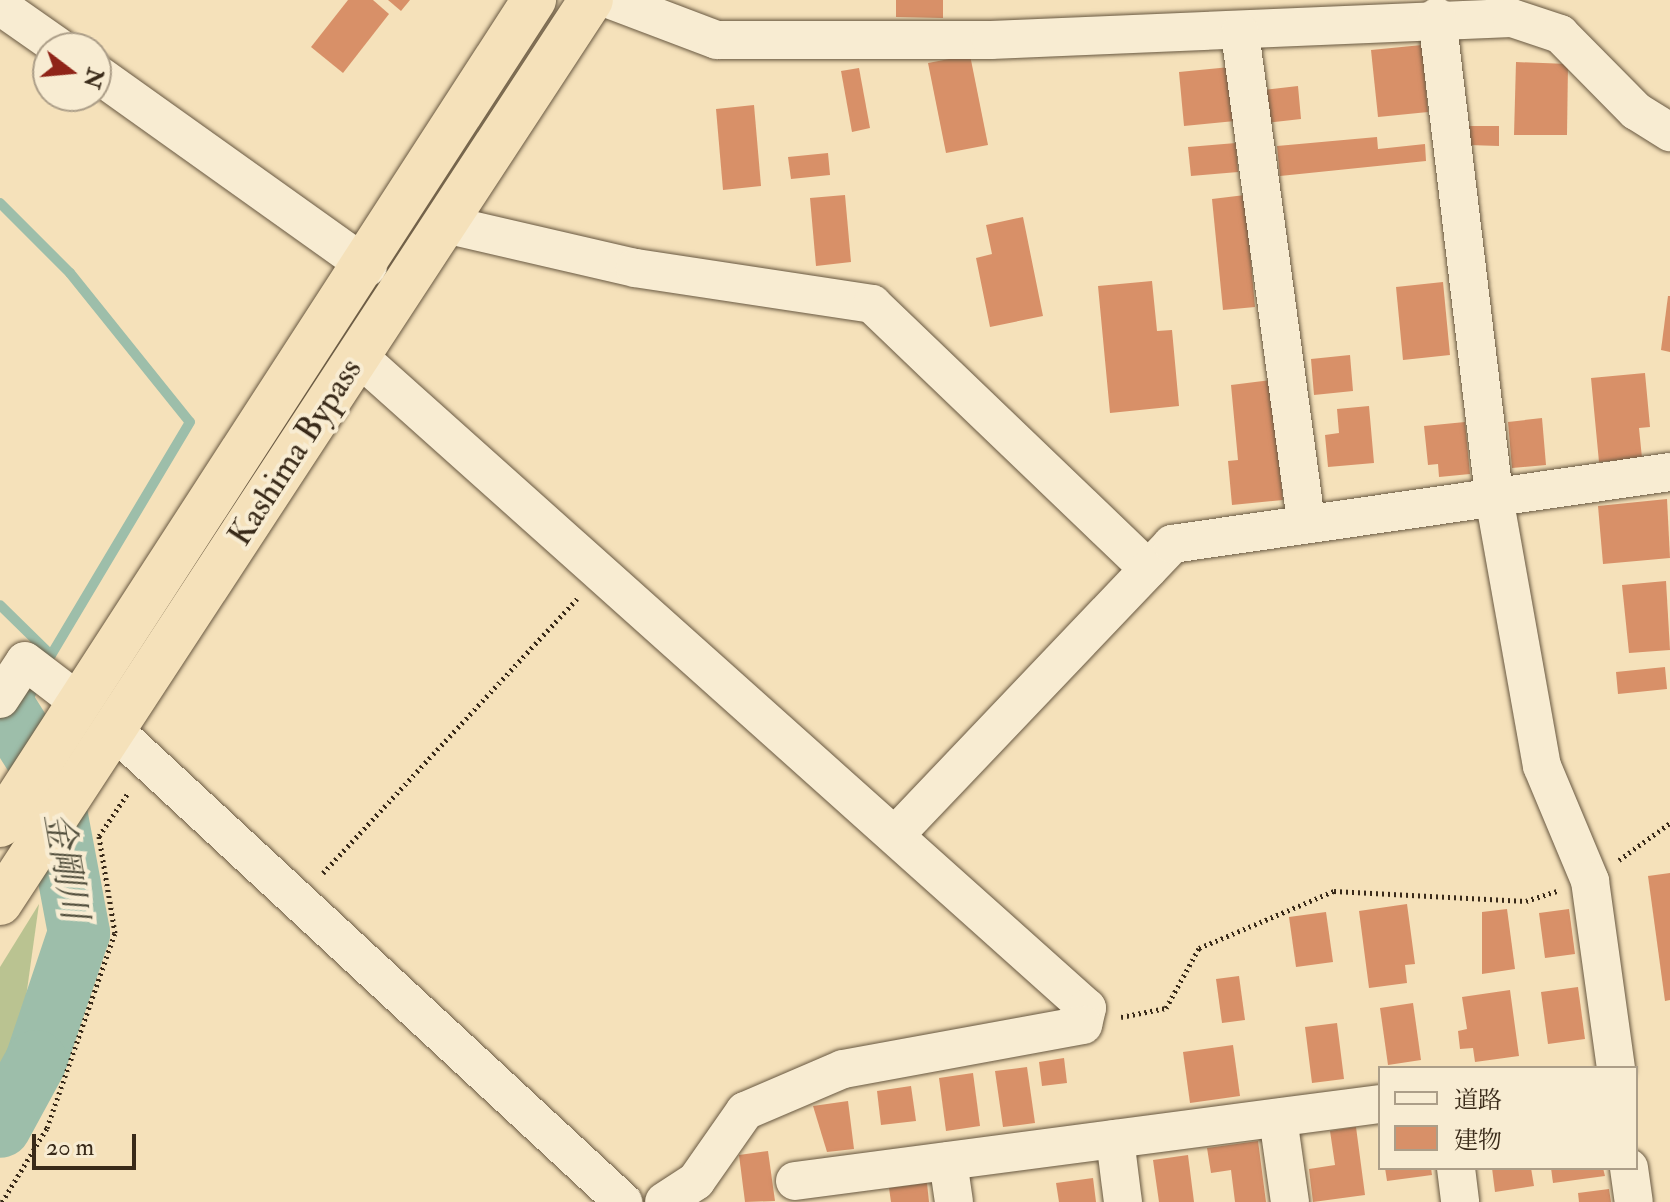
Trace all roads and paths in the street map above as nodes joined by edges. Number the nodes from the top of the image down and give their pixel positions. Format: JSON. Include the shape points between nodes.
{"nodes":[{"id":1,"x":534,"y":0,"type":"edge"},
{"id":2,"x":591,"y":0,"type":"edge"},
{"id":3,"x":611,"y":0,"type":"edge"},
{"id":4,"x":0,"y":6,"type":"edge"},
{"id":5,"x":1477,"y":8,"type":"edge"},
{"id":6,"x":1437,"y":17,"type":"junction"},
{"id":7,"x":37,"y":32,"type":"edge"},
{"id":8,"x":1240,"y":33,"type":"junction"},
{"id":9,"x":112,"y":84,"type":"edge"},
{"id":10,"x":1670,"y":132,"type":"edge"},
{"id":11,"x":445,"y":224,"type":"junction"},
{"id":12,"x":368,"y":267,"type":"junction"},
{"id":13,"x":358,"y":356,"type":"junction"},
{"id":14,"x":1670,"y":472,"type":"edge"},
{"id":15,"x":1494,"y":497,"type":"junction"},
{"id":16,"x":1306,"y":522,"type":"junction"},
{"id":17,"x":1148,"y":569,"type":"junction"},
{"id":18,"x":602,"y":572,"type":"junction"},
{"id":19,"x":0,"y":699,"type":"edge"},
{"id":20,"x":86,"y":719,"type":"junction"},
{"id":21,"x":150,"y":759,"type":"junction"},
{"id":22,"x":8,"y":813,"type":"edge"},
{"id":23,"x":1670,"y":823,"type":"edge"},
{"id":24,"x":898,"y":832,"type":"junction"},
{"id":25,"x":1590,"y":881,"type":"junction"},
{"id":26,"x":8,"y":891,"type":"edge"},
{"id":27,"x":299,"y":898,"type":"junction"},
{"id":28,"x":1083,"y":1025,"type":"junction"},
{"id":29,"x":1616,"y":1066,"type":"edge"},
{"id":30,"x":1378,"y":1104,"type":"edge"},
{"id":31,"x":1278,"y":1118,"type":"junction"},
{"id":32,"x":1115,"y":1139,"type":"junction"},
{"id":33,"x":948,"y":1161,"type":"junction"},
{"id":34,"x":1456,"y":1170,"type":"edge"},
{"id":35,"x":1629,"y":1170,"type":"edge"},
{"id":36,"x":795,"y":1181,"type":"dead end"},
{"id":37,"x":2,"y":1202,"type":"edge"},
{"id":38,"x":623,"y":1202,"type":"edge"},
{"id":39,"x":664,"y":1202,"type":"edge"},
{"id":40,"x":954,"y":1202,"type":"edge"},
{"id":41,"x":1123,"y":1202,"type":"edge"},
{"id":42,"x":1290,"y":1202,"type":"edge"},
{"id":43,"x":1460,"y":1202,"type":"edge"},
{"id":44,"x":1634,"y":1202,"type":"edge"}],
"edges":[{"from":1,"to":12,"type":"highway","name":"Kashima Bypass"},
{"from":2,"to":11,"type":"highway","name":"Kashima Bypass"},
{"from":3,"to":8,"type":"street","via":[[717,40]]},
{"from":4,"to":7,"type":"street"},
{"from":5,"to":6,"type":"street"},
{"from":5,"to":10,"type":"street","via":[[1560,34],[1636,111]]},
{"from":6,"to":8,"type":"street"},
{"from":6,"to":15,"type":"street"},
{"from":8,"to":16,"type":"street"},
{"from":9,"to":12,"type":"street"},
{"from":11,"to":13,"type":"highway","name":"Kashima Bypass"},
{"from":11,"to":17,"type":"street","via":[[635,268],[872,304]]},
{"from":12,"to":20,"type":"highway","name":"Kashima Bypass"},
{"from":13,"to":18,"type":"street"},
{"from":13,"to":20,"type":"highway","name":"Kashima Bypass"},
{"from":14,"to":15,"type":"street"},
{"from":15,"to":16,"type":"street"},
{"from":15,"to":25,"type":"street","via":[[1542,766]]},
{"from":16,"to":17,"type":"street","via":[[1172,544]]},
{"from":17,"to":24,"type":"street"},
{"from":18,"to":24,"type":"street"},
{"from":18,"to":27,"type":"path"},
{"from":19,"to":20,"type":"street","via":[[25,661]]},
{"from":20,"to":21,"type":"street"},
{"from":20,"to":22,"type":"highway","name":"Kashima Bypass"},
{"from":20,"to":26,"type":"highway","name":"Kashima Bypass","via":[[79,782]]},
{"from":21,"to":27,"type":"street"},
{"from":21,"to":37,"type":"path","via":[[99,836],[115,933],[47,1128]]},
{"from":23,"to":25,"type":"path"},
{"from":24,"to":28,"type":"street","via":[[1087,1008]]},
{"from":25,"to":28,"type":"path","via":[[1526,901],[1334,891],[1199,948],[1166,1008]]},
{"from":25,"to":29,"type":"street"},
{"from":27,"to":38,"type":"street"},
{"from":28,"to":39,"type":"street","via":[[843,1069],[745,1111],[696,1181]]},
{"from":30,"to":31,"type":"street"},
{"from":31,"to":32,"type":"street"},
{"from":31,"to":42,"type":"street"},
{"from":32,"to":33,"type":"street"},
{"from":32,"to":41,"type":"street"},
{"from":33,"to":36,"type":"street"},
{"from":33,"to":40,"type":"street"},
{"from":34,"to":43,"type":"street"},
{"from":35,"to":44,"type":"street"}]}
